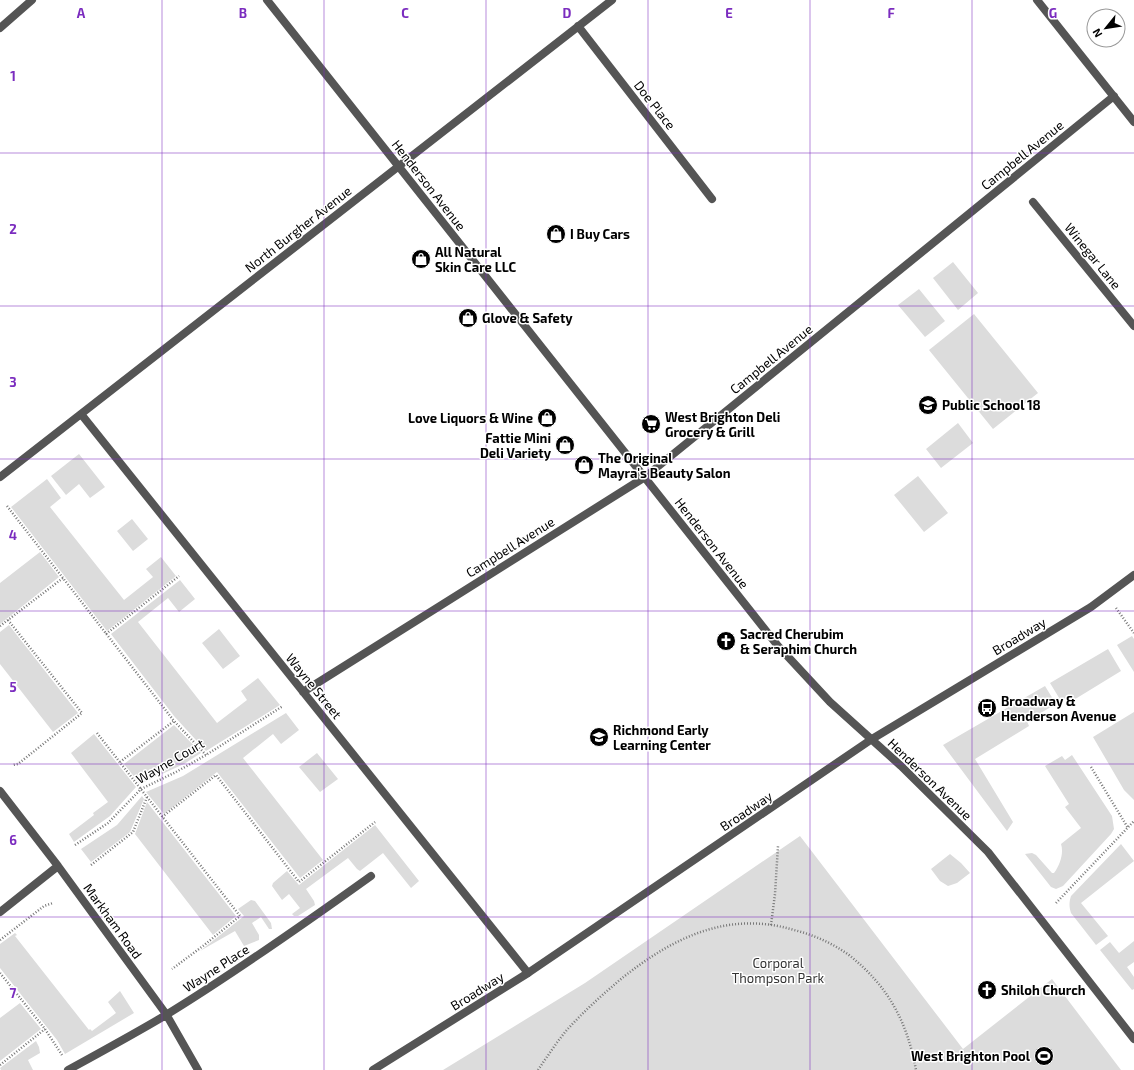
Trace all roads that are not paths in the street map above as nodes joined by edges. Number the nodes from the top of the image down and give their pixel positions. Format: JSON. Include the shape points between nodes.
{"nodes":[{"id":1,"x":32,"y":0,"type":"edge"},
{"id":2,"x":267,"y":0,"type":"edge"},
{"id":3,"x":612,"y":0,"type":"edge"},
{"id":4,"x":1037,"y":0,"type":"edge"},
{"id":5,"x":578,"y":26,"type":"junction"},
{"id":6,"x":0,"y":28,"type":"edge"},
{"id":7,"x":1114,"y":96,"type":"junction"},
{"id":8,"x":1134,"y":122,"type":"edge"},
{"id":9,"x":398,"y":166,"type":"junction"},
{"id":10,"x":712,"y":199,"type":"dead end"},
{"id":11,"x":1033,"y":202,"type":"dead end"},
{"id":12,"x":1134,"y":326,"type":"edge"},
{"id":13,"x":81,"y":414,"type":"junction"},
{"id":14,"x":0,"y":477,"type":"edge"},
{"id":15,"x":645,"y":477,"type":"junction"},
{"id":16,"x":1134,"y":575,"type":"edge"},
{"id":17,"x":303,"y":692,"type":"junction"},
{"id":18,"x":872,"y":739,"type":"junction"},
{"id":19,"x":0,"y":791,"type":"edge"},
{"id":20,"x":58,"y":866,"type":"junction"},
{"id":21,"x":371,"y":876,"type":"dead end"},
{"id":22,"x":0,"y":912,"type":"edge"},
{"id":23,"x":528,"y":973,"type":"junction"},
{"id":24,"x":166,"y":1014,"type":"junction"},
{"id":25,"x":1134,"y":1039,"type":"edge"},
{"id":26,"x":68,"y":1070,"type":"edge"},
{"id":27,"x":198,"y":1070,"type":"edge"},
{"id":28,"x":373,"y":1070,"type":"edge"}],
"edges":[{"from":1,"to":6,"type":"street"},
{"from":2,"to":9,"type":"street","name":"Henderson Avenue"},
{"from":3,"to":5,"type":"street","name":"North Burgher Avenue"},
{"from":4,"to":7,"type":"street"},
{"from":5,"to":9,"type":"street","name":"North Burgher Avenue"},
{"from":5,"to":10,"type":"street","name":"Doe Place"},
{"from":7,"to":8,"type":"street"},
{"from":7,"to":15,"type":"street","name":"Campbell Avenue"},
{"from":9,"to":13,"type":"street","name":"North Burgher Avenue"},
{"from":9,"to":15,"type":"street","name":"Henderson Avenue"},
{"from":11,"to":12,"type":"street","name":"Winegar Lane"},
{"from":13,"to":14,"type":"street","name":"North Burgher Avenue"},
{"from":13,"to":17,"type":"street","name":"Wayne Street"},
{"from":15,"to":17,"type":"street","name":"Campbell Avenue"},
{"from":15,"to":18,"type":"street","name":"Henderson Avenue","via":[[778,646],[830,702]]},
{"from":16,"to":18,"type":"street","name":"Broadway","via":[[1091,607]]},
{"from":17,"to":23,"type":"street","name":"Wayne Street"},
{"from":18,"to":23,"type":"street","name":"Broadway"},
{"from":18,"to":25,"type":"street","name":"Henderson Avenue","via":[[988,852]]},
{"from":19,"to":20,"type":"street","name":"Markham Road"},
{"from":20,"to":22,"type":"street"},
{"from":20,"to":24,"type":"street","name":"Markham Road"},
{"from":21,"to":24,"type":"street","name":"Wayne Place","via":[[294,932]]},
{"from":23,"to":28,"type":"street","name":"Broadway"},
{"from":24,"to":26,"type":"street","name":"Wayne Place"},
{"from":24,"to":27,"type":"street","name":"Markham Road"}]}
